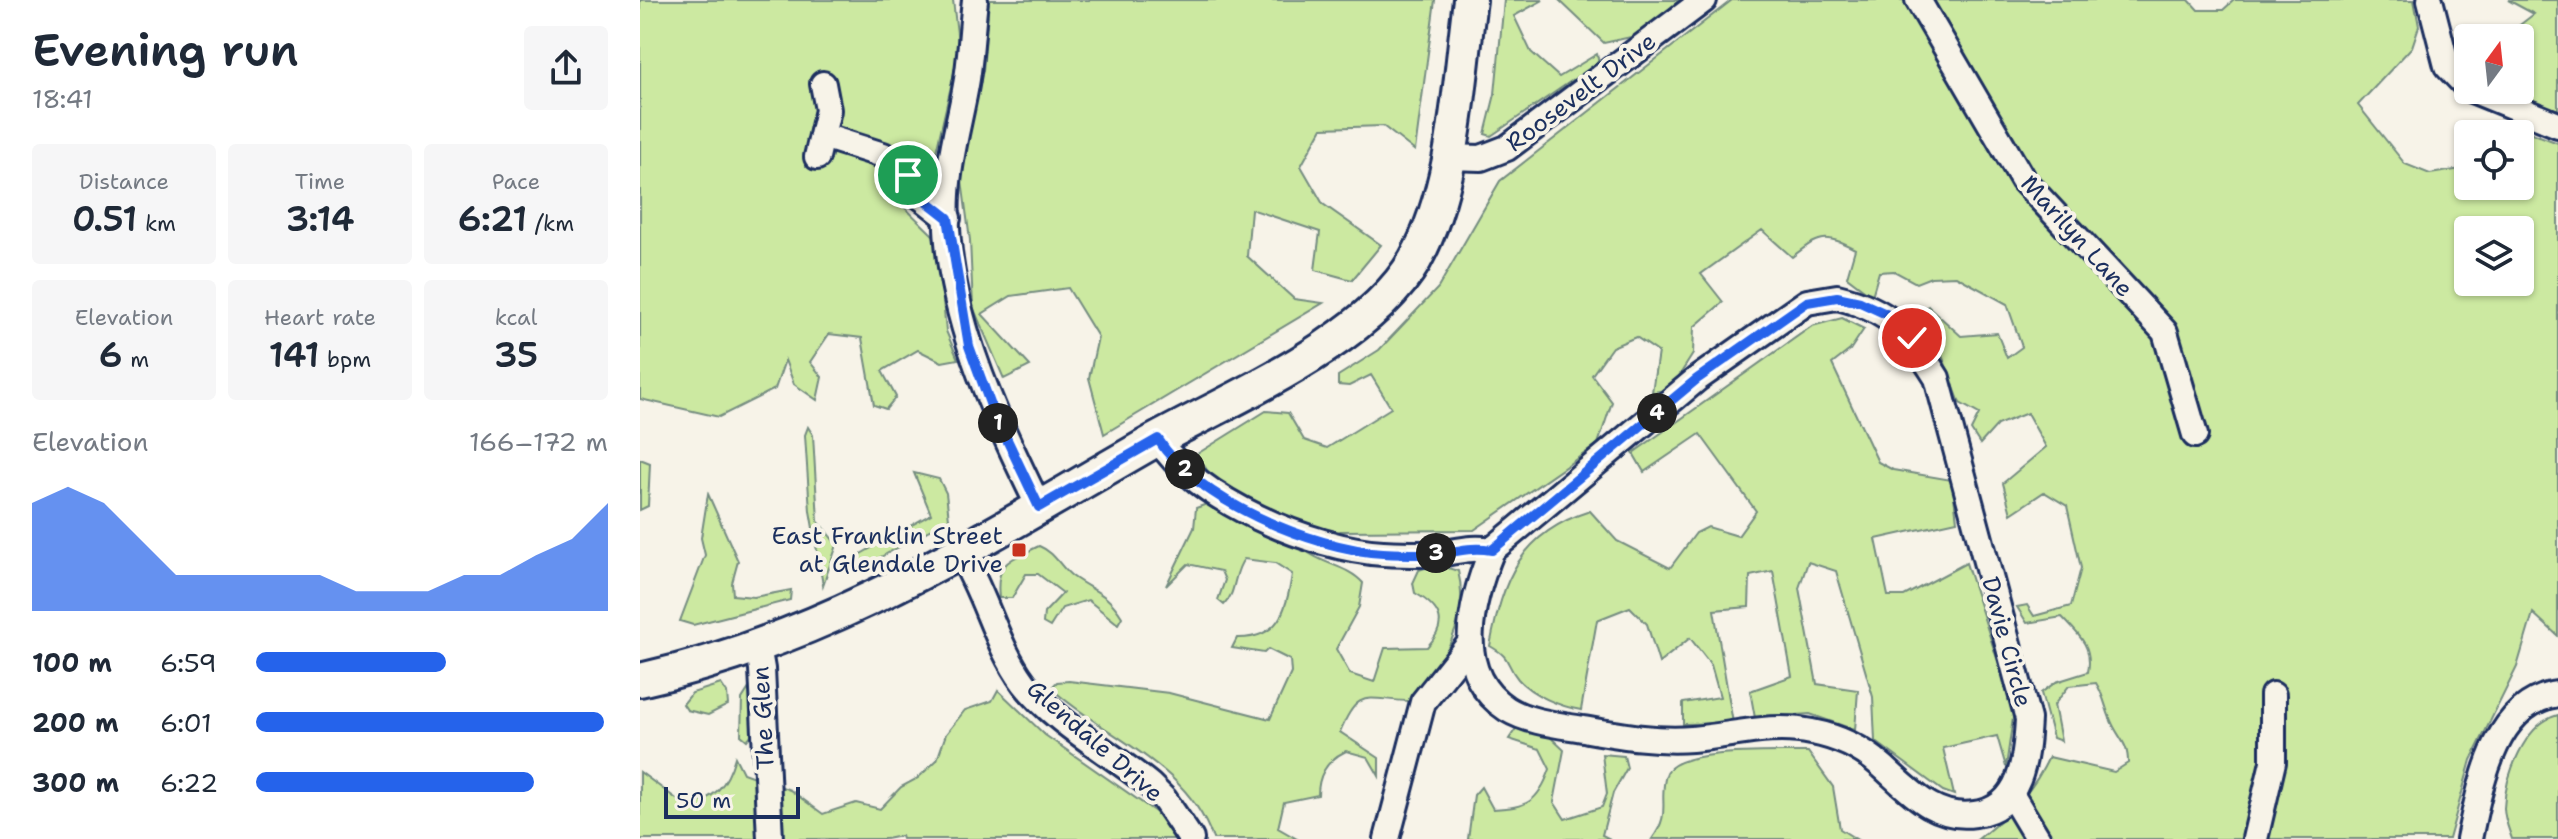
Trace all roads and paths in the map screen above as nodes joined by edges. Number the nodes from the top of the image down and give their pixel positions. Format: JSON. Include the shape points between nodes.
{"nodes":[{"id":1,"x":975,"y":0,"type":"edge"},
{"id":2,"x":1470,"y":0,"type":"edge"},
{"id":3,"x":1704,"y":0,"type":"edge"},
{"id":4,"x":1918,"y":0,"type":"edge"},
{"id":5,"x":2430,"y":0,"type":"edge"},
{"id":6,"x":2454,"y":73,"type":"edge"},
{"id":7,"x":823,"y":84,"type":"dead end"},
{"id":8,"x":2507,"y":104,"type":"edge"},
{"id":9,"x":2558,"y":125,"type":"edge"},
{"id":10,"x":1448,"y":157,"type":"junction"},
{"id":11,"x":948,"y":218,"type":"junction"},
{"id":12,"x":2195,"y":435,"type":"dead end"},
{"id":13,"x":1158,"y":439,"type":"junction"},
{"id":14,"x":1039,"y":507,"type":"junction"},
{"id":15,"x":1492,"y":550,"type":"junction"},
{"id":16,"x":1445,"y":553,"type":"junction"},
{"id":17,"x":961,"y":555,"type":"junction"},
{"id":18,"x":1479,"y":582,"type":"junction"},
{"id":19,"x":1470,"y":643,"type":"junction"},
{"id":20,"x":758,"y":646,"type":"junction"},
{"id":21,"x":640,"y":680,"type":"edge"},
{"id":22,"x":2273,"y":695,"type":"dead end"},
{"id":23,"x":2552,"y":695,"type":"edge"},
{"id":24,"x":2011,"y":794,"type":"junction"},
{"id":25,"x":770,"y":839,"type":"edge"},
{"id":26,"x":1191,"y":839,"type":"edge"},
{"id":27,"x":1387,"y":839,"type":"edge"},
{"id":28,"x":2038,"y":839,"type":"edge"},
{"id":29,"x":2255,"y":839,"type":"edge"},
{"id":30,"x":2469,"y":839,"type":"edge"}],
"edges":[{"from":1,"to":11,"type":"street","via":[[968,77],[949,168]]},
{"from":2,"to":10,"type":"main road"},
{"from":3,"to":10,"type":"street","name":"Roosevelt Drive","via":[[1507,148],[1481,158]]},
{"from":4,"to":12,"type":"street","name":"Marilyn Lane","via":[[2023,180],[2165,332]]},
{"from":5,"to":6,"type":"street","via":[[2447,66]]},
{"from":7,"to":11,"type":"street","via":[[828,110],[820,146],[883,155]]},
{"from":8,"to":9,"type":"street"},
{"from":10,"to":13,"type":"main road","via":[[1434,217],[1415,261],[1396,286],[1323,348]]},
{"from":11,"to":14,"type":"street","via":[[969,346]]},
{"from":13,"to":14,"type":"main road"},
{"from":13,"to":16,"type":"street","via":[[1170,459],[1210,488],[1291,531],[1345,548]]},
{"from":14,"to":17,"type":"main road"},
{"from":15,"to":16,"type":"street","via":[[1470,546]]},
{"from":15,"to":18,"type":"street","name":"Davie Circle"},
{"from":15,"to":24,"type":"street","name":"Davie Circle","via":[[1697,379],[1807,302],[1837,297],[1886,314],[1912,338],[1937,378],[2028,719],[2026,757]]},
{"from":16,"to":18,"type":"street"},
{"from":17,"to":20,"type":"main road","via":[[862,605]]},
{"from":17,"to":26,"type":"street","name":"Glendale Drive","via":[[1025,684],[1150,785]]},
{"from":18,"to":19,"type":"street","name":"Davie Circle"},
{"from":19,"to":24,"type":"street","name":"Davie Circle","via":[[1474,666],[1489,694],[1509,711],[1547,722],[1654,739],[1690,740],[1779,728],[1808,731],[1858,749],[1902,787],[1943,812],[1974,814],[1999,807]]},
{"from":19,"to":27,"type":"street","via":[[1423,702]]},
{"from":20,"to":21,"type":"main road"},
{"from":20,"to":25,"type":"street","name":"The Glen"},
{"from":22,"to":29,"type":"street","via":[[2273,762]]},
{"from":23,"to":30,"type":"street","via":[[2523,707],[2504,728],[2480,790]]},
{"from":24,"to":28,"type":"street"}]}
